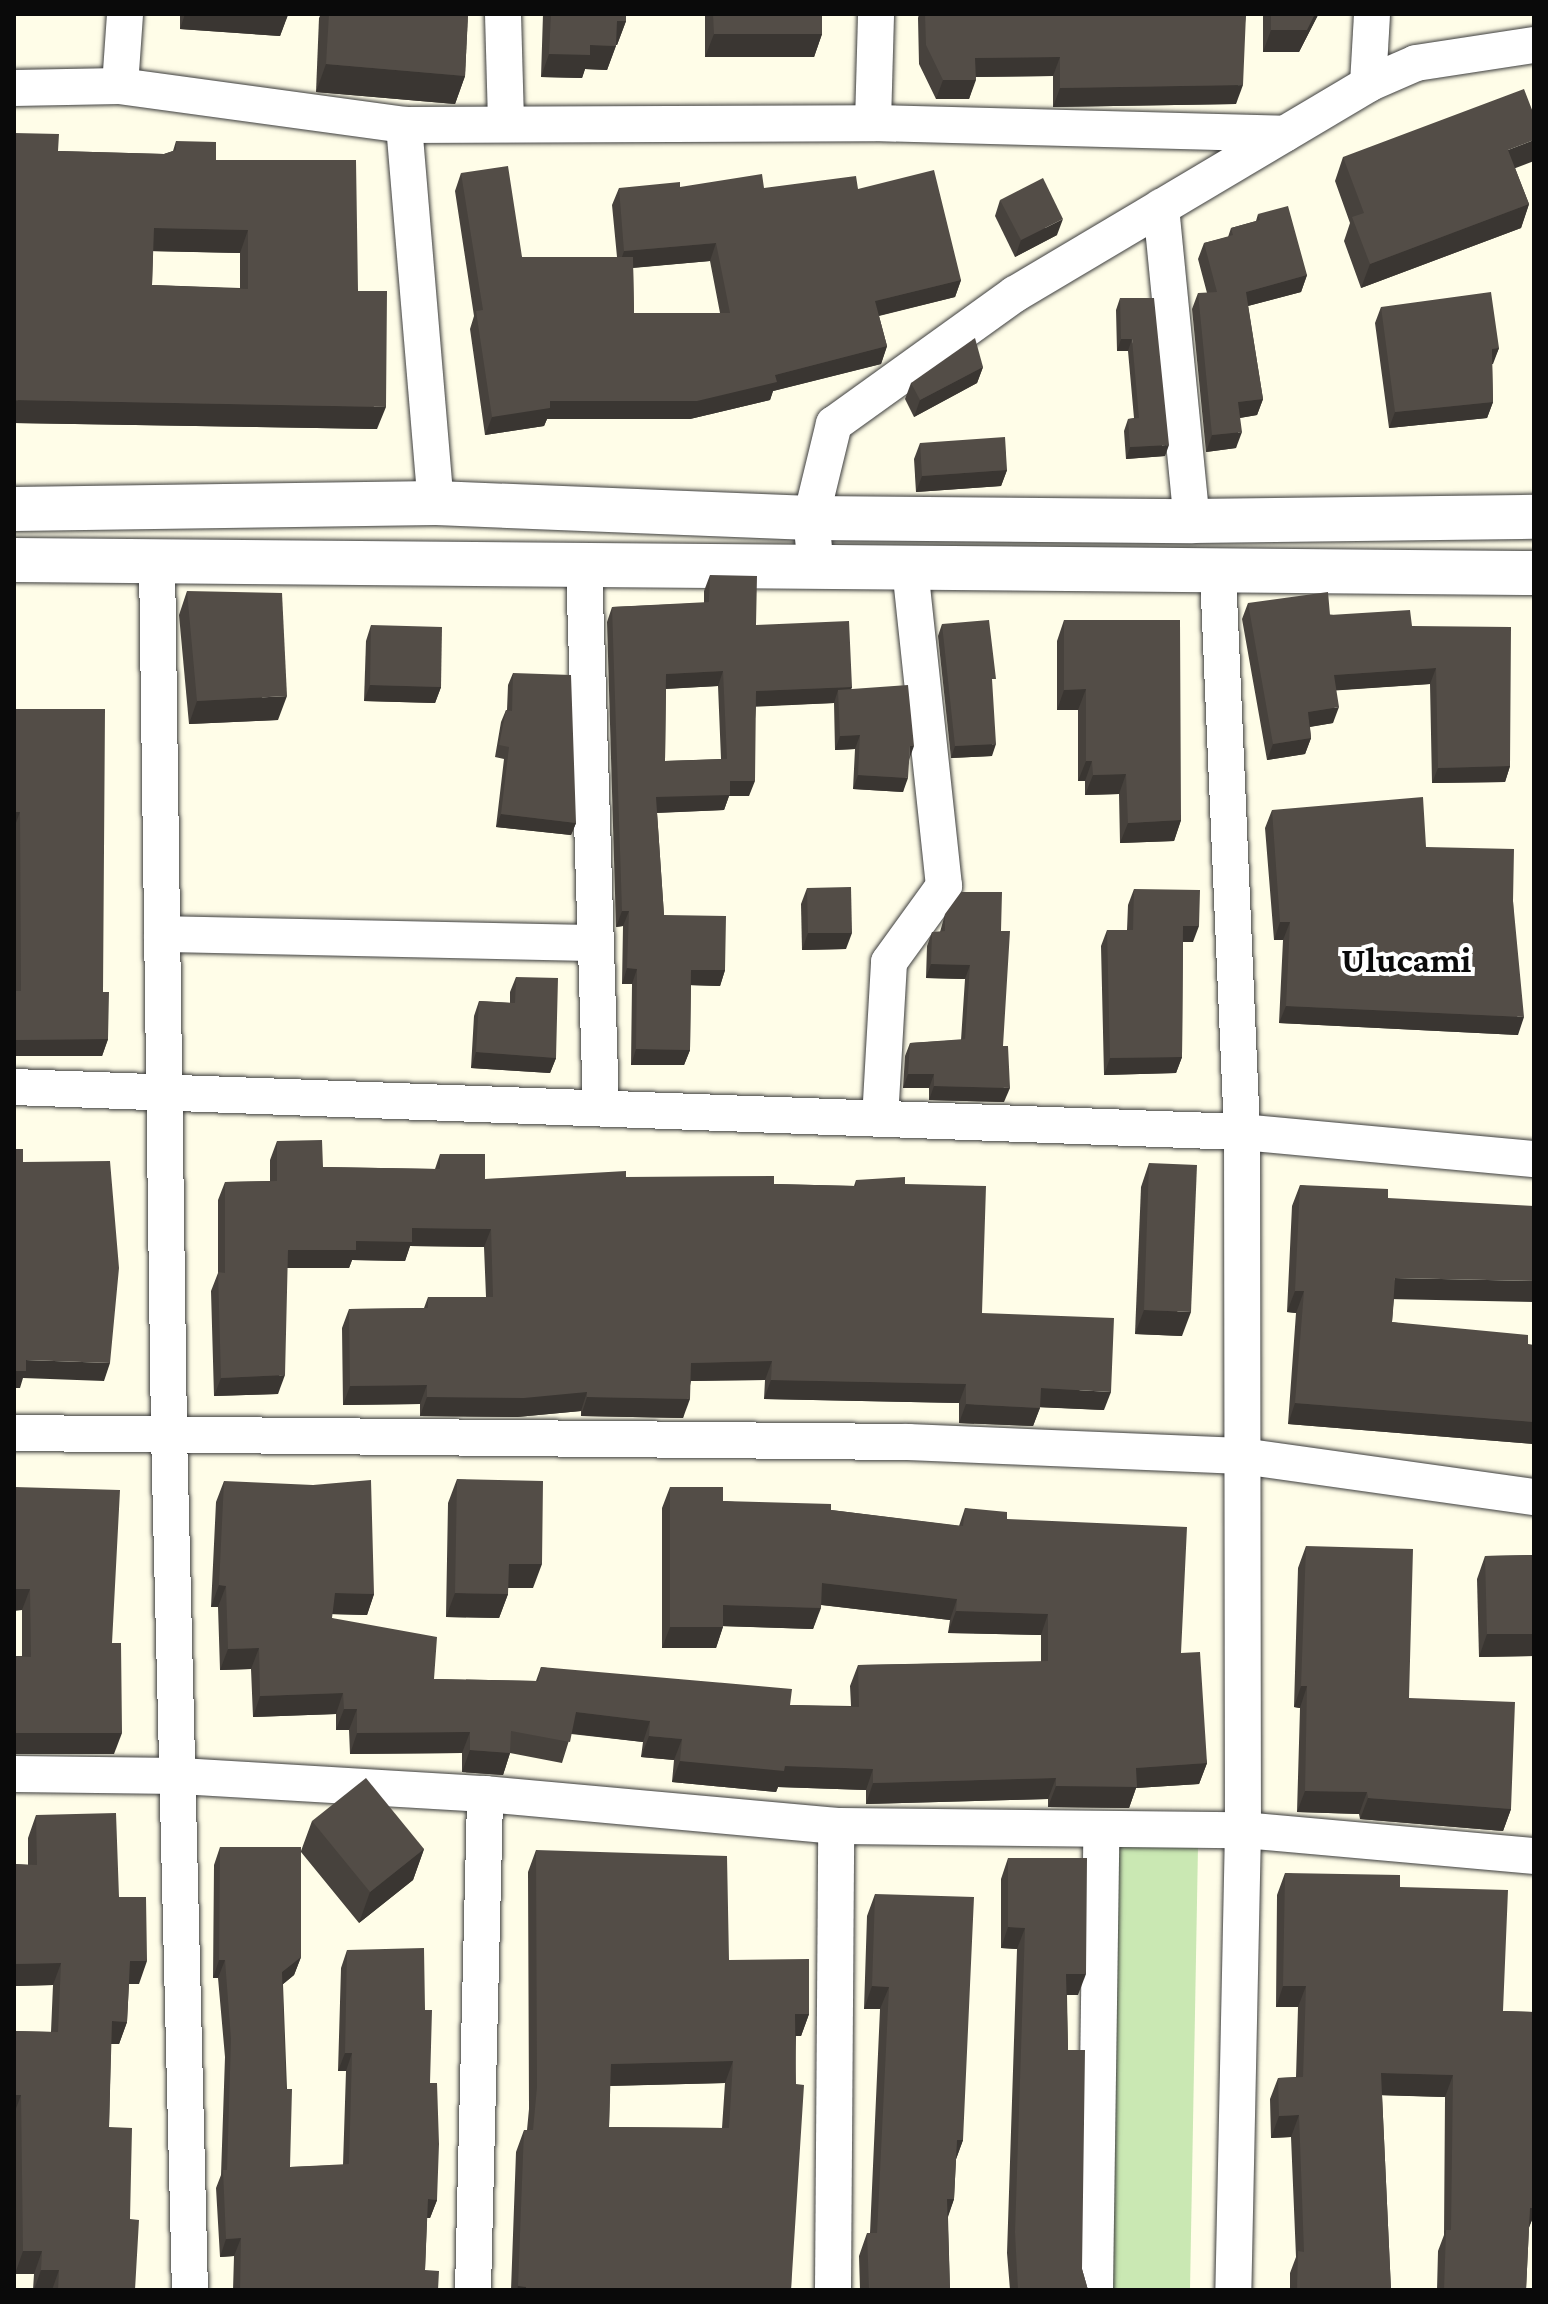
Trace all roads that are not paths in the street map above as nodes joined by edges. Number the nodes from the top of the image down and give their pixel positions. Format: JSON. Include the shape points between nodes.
{"nodes":[{"id":1,"x":125,"y":14,"type":"edge"},
{"id":2,"x":503,"y":14,"type":"edge"},
{"id":3,"x":876,"y":14,"type":"edge"},
{"id":4,"x":1372,"y":14,"type":"edge"},
{"id":5,"x":1534,"y":45,"type":"edge"},
{"id":6,"x":1368,"y":84,"type":"junction"},
{"id":7,"x":120,"y":86,"type":"junction"},
{"id":8,"x":14,"y":88,"type":"edge"},
{"id":9,"x":506,"y":122,"type":"junction"},
{"id":10,"x":873,"y":123,"type":"junction"},
{"id":11,"x":404,"y":125,"type":"junction"},
{"id":12,"x":1285,"y":134,"type":"junction"},
{"id":13,"x":1161,"y":207,"type":"junction"},
{"id":14,"x":436,"y":503,"type":"junction"},
{"id":15,"x":14,"y":509,"type":"edge"},
{"id":16,"x":1534,"y":517,"type":"edge"},
{"id":17,"x":811,"y":518,"type":"junction"},
{"id":18,"x":1192,"y":521,"type":"junction"},
{"id":19,"x":14,"y":560,"type":"edge"},
{"id":20,"x":157,"y":561,"type":"junction"},
{"id":21,"x":584,"y":566,"type":"junction"},
{"id":22,"x":816,"y":568,"type":"junction"},
{"id":23,"x":910,"y":570,"type":"junction"},
{"id":24,"x":1218,"y":573,"type":"junction"},
{"id":25,"x":1534,"y":573,"type":"edge"},
{"id":26,"x":162,"y":934,"type":"junction"},
{"id":27,"x":596,"y":943,"type":"junction"},
{"id":28,"x":14,"y":1087,"type":"edge"},
{"id":29,"x":165,"y":1090,"type":"junction"},
{"id":30,"x":601,"y":1108,"type":"junction"},
{"id":31,"x":880,"y":1119,"type":"junction"},
{"id":32,"x":1242,"y":1132,"type":"junction"},
{"id":33,"x":1534,"y":1159,"type":"edge"},
{"id":34,"x":14,"y":1433,"type":"edge"},
{"id":35,"x":169,"y":1433,"type":"junction"},
{"id":36,"x":1242,"y":1456,"type":"junction"},
{"id":37,"x":1534,"y":1497,"type":"edge"},
{"id":38,"x":14,"y":1774,"type":"edge"},
{"id":39,"x":180,"y":1776,"type":"junction"},
{"id":40,"x":485,"y":1794,"type":"junction"},
{"id":41,"x":836,"y":1826,"type":"junction"},
{"id":42,"x":1243,"y":1830,"type":"junction"},
{"id":43,"x":1101,"y":1832,"type":"junction"},
{"id":44,"x":1534,"y":1856,"type":"edge"},
{"id":45,"x":190,"y":2290,"type":"edge"},
{"id":46,"x":473,"y":2290,"type":"edge"},
{"id":47,"x":833,"y":2290,"type":"edge"},
{"id":48,"x":1095,"y":2290,"type":"edge"},
{"id":49,"x":1233,"y":2290,"type":"edge"}],
"edges":[{"from":1,"to":7,"type":"street"},
{"from":2,"to":9,"type":"street"},
{"from":3,"to":10,"type":"street"},
{"from":4,"to":6,"type":"street"},
{"from":5,"to":6,"type":"street","via":[[1416,63]]},
{"from":6,"to":12,"type":"street"},
{"from":7,"to":8,"type":"street"},
{"from":7,"to":11,"type":"street"},
{"from":9,"to":10,"type":"street"},
{"from":9,"to":11,"type":"street"},
{"from":10,"to":12,"type":"street"},
{"from":11,"to":14,"type":"street"},
{"from":12,"to":13,"type":"street"},
{"from":13,"to":17,"type":"street","via":[[1015,294],[834,424]]},
{"from":13,"to":18,"type":"street"},
{"from":14,"to":15,"type":"street"},
{"from":14,"to":17,"type":"street"},
{"from":16,"to":18,"type":"street"},
{"from":17,"to":18,"type":"street"},
{"from":17,"to":22,"type":"street"},
{"from":19,"to":20,"type":"street"},
{"from":20,"to":21,"type":"street"},
{"from":20,"to":26,"type":"street"},
{"from":21,"to":22,"type":"street"},
{"from":21,"to":27,"type":"street"},
{"from":22,"to":23,"type":"street"},
{"from":23,"to":24,"type":"street"},
{"from":23,"to":31,"type":"street","via":[[944,886],[889,962]]},
{"from":24,"to":25,"type":"street"},
{"from":24,"to":32,"type":"street"},
{"from":26,"to":27,"type":"street"},
{"from":26,"to":29,"type":"street"},
{"from":27,"to":30,"type":"street"},
{"from":28,"to":29,"type":"street"},
{"from":29,"to":30,"type":"street"},
{"from":29,"to":35,"type":"street"},
{"from":30,"to":31,"type":"street"},
{"from":31,"to":32,"type":"street"},
{"from":32,"to":33,"type":"street"},
{"from":32,"to":36,"type":"street"},
{"from":34,"to":35,"type":"street"},
{"from":35,"to":36,"type":"street","via":[[908,1442]]},
{"from":35,"to":39,"type":"street"},
{"from":36,"to":37,"type":"street"},
{"from":36,"to":42,"type":"street"},
{"from":38,"to":39,"type":"street"},
{"from":39,"to":40,"type":"street"},
{"from":39,"to":45,"type":"street"},
{"from":40,"to":41,"type":"street"},
{"from":40,"to":46,"type":"street"},
{"from":41,"to":43,"type":"street"},
{"from":41,"to":47,"type":"street"},
{"from":42,"to":43,"type":"street"},
{"from":42,"to":44,"type":"street"},
{"from":42,"to":49,"type":"street"},
{"from":43,"to":48,"type":"street"}]}
